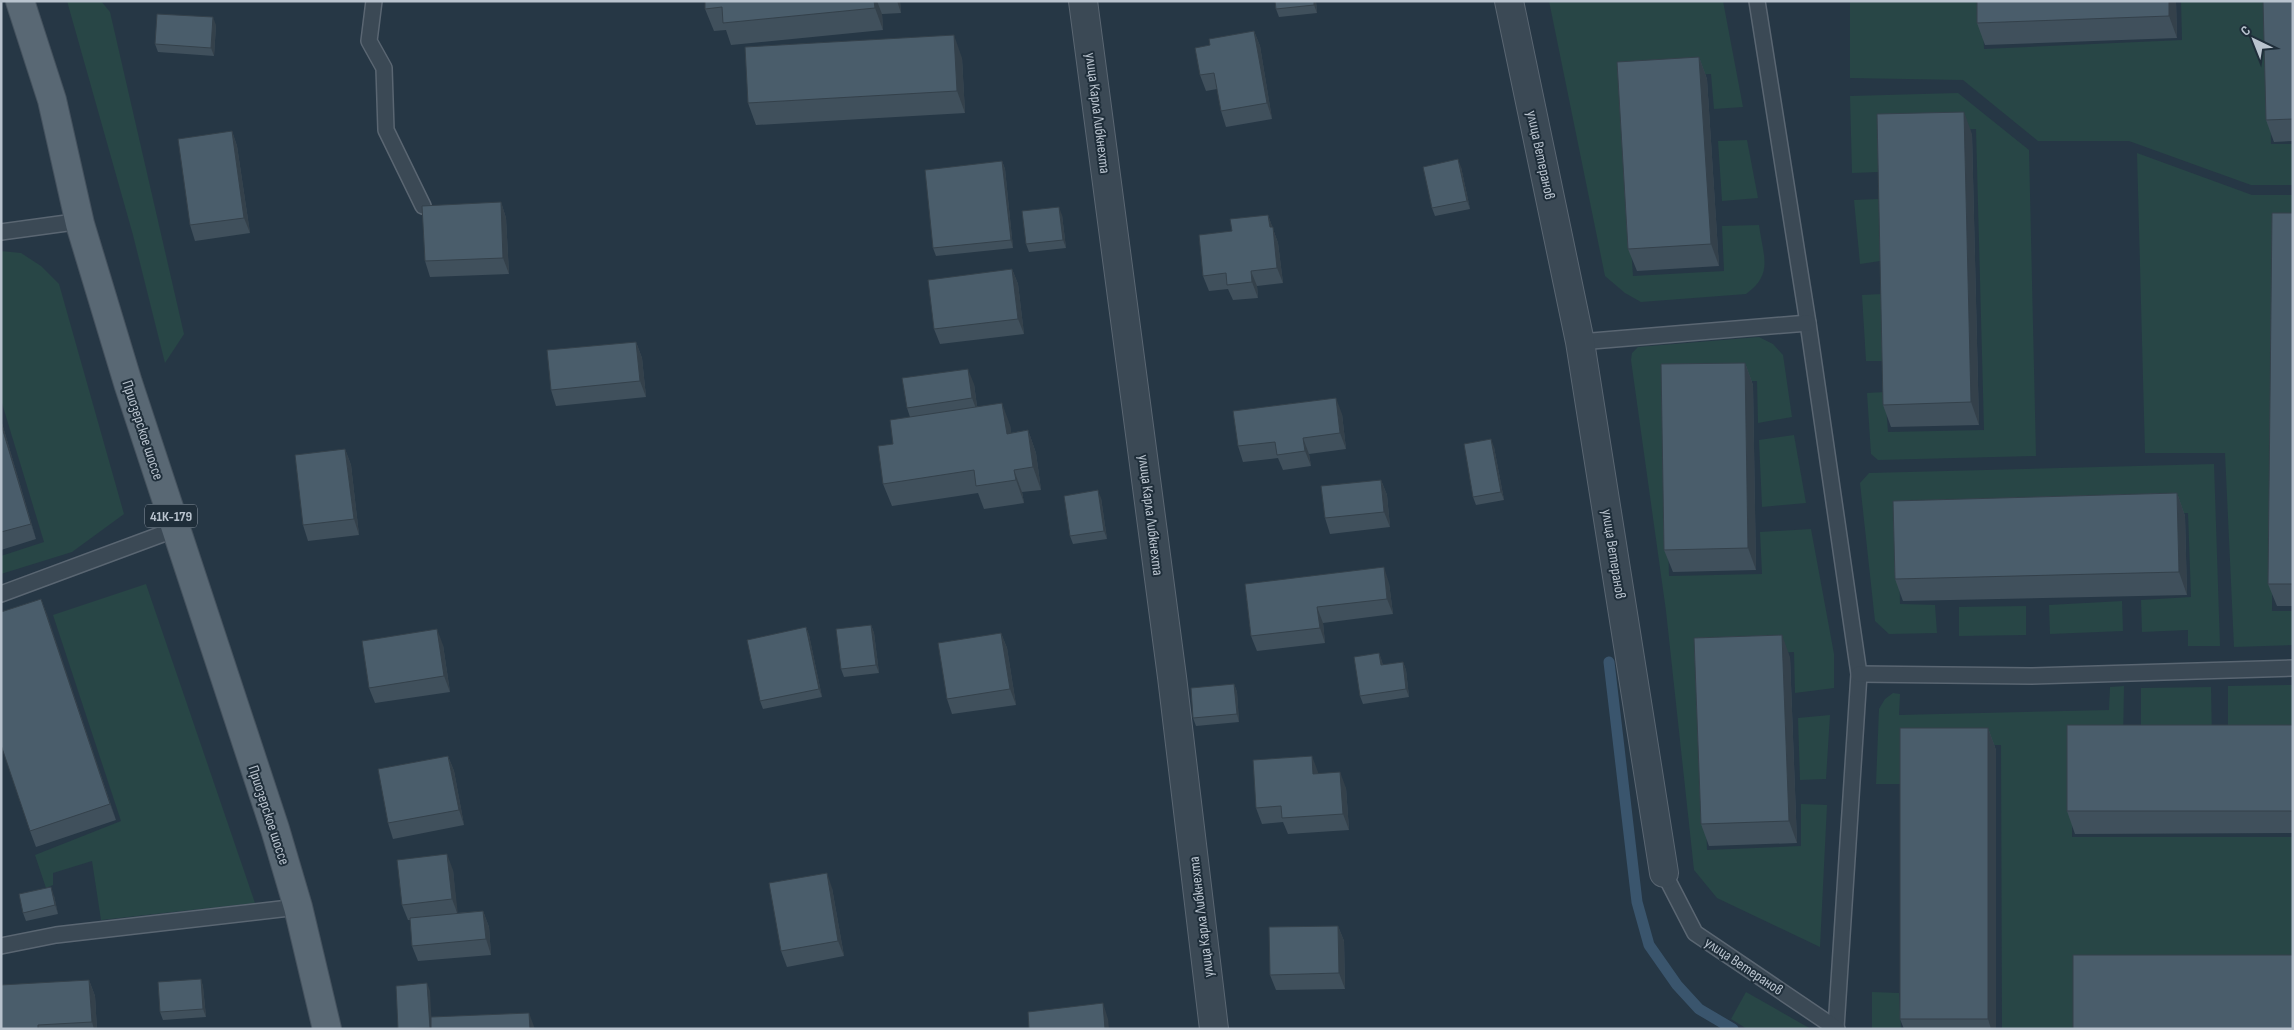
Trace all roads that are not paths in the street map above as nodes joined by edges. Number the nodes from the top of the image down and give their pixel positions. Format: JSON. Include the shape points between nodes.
{"nodes":[{"id":1,"x":20,"y":1,"type":"edge"},
{"id":2,"x":374,"y":1,"type":"edge"},
{"id":3,"x":1084,"y":1,"type":"edge"},
{"id":4,"x":1509,"y":1,"type":"edge"},
{"id":5,"x":1756,"y":1,"type":"edge"},
{"id":6,"x":423,"y":206,"type":"edge"},
{"id":7,"x":80,"y":224,"type":"junction"},
{"id":8,"x":1,"y":232,"type":"edge"},
{"id":9,"x":1808,"y":323,"type":"junction"},
{"id":10,"x":1580,"y":342,"type":"junction"},
{"id":11,"x":176,"y":529,"type":"junction"},
{"id":12,"x":1,"y":594,"type":"edge"},
{"id":13,"x":2293,"y":668,"type":"edge"},
{"id":14,"x":1859,"y":674,"type":"junction"},
{"id":15,"x":1664,"y":873,"type":"joint"},
{"id":16,"x":298,"y":906,"type":"junction"},
{"id":17,"x":1,"y":946,"type":"edge"},
{"id":18,"x":1837,"y":1028,"type":"edge"},
{"id":19,"x":327,"y":1029,"type":"edge"},
{"id":20,"x":1214,"y":1029,"type":"edge"}],
"edges":[{"from":1,"to":7,"type":"main road","name":"Приозерское шоссе","number":"41К-179","via":[[52,100]]},
{"from":2,"to":6,"type":"lane","via":[[369,41],[384,68],[386,130]]},
{"from":3,"to":20,"type":"street","name":"улица Карла Либкнехта"},
{"from":4,"to":10,"type":"street","name":"улица Ветеранов"},
{"from":5,"to":9,"type":"lane"},
{"from":7,"to":8,"type":"lane"},
{"from":7,"to":11,"type":"main road","name":"Приозерское шоссе","number":"41К-179"},
{"from":9,"to":10,"type":"lane"},
{"from":9,"to":14,"type":"lane"},
{"from":10,"to":15,"type":"street","name":"улица Ветеранов"},
{"from":11,"to":12,"type":"lane"},
{"from":11,"to":16,"type":"main road","name":"Приозерское шоссе","number":"41К-179"},
{"from":13,"to":14,"type":"lane","via":[[2031,676]]},
{"from":14,"to":18,"type":"lane"},
{"from":15,"to":18,"type":"lane","name":"улица Ветеранов","via":[[1694,933]]},
{"from":16,"to":17,"type":"lane","via":[[56,935]]},
{"from":16,"to":19,"type":"main road","name":"Приозерское шоссе","number":"41К-179"}]}
